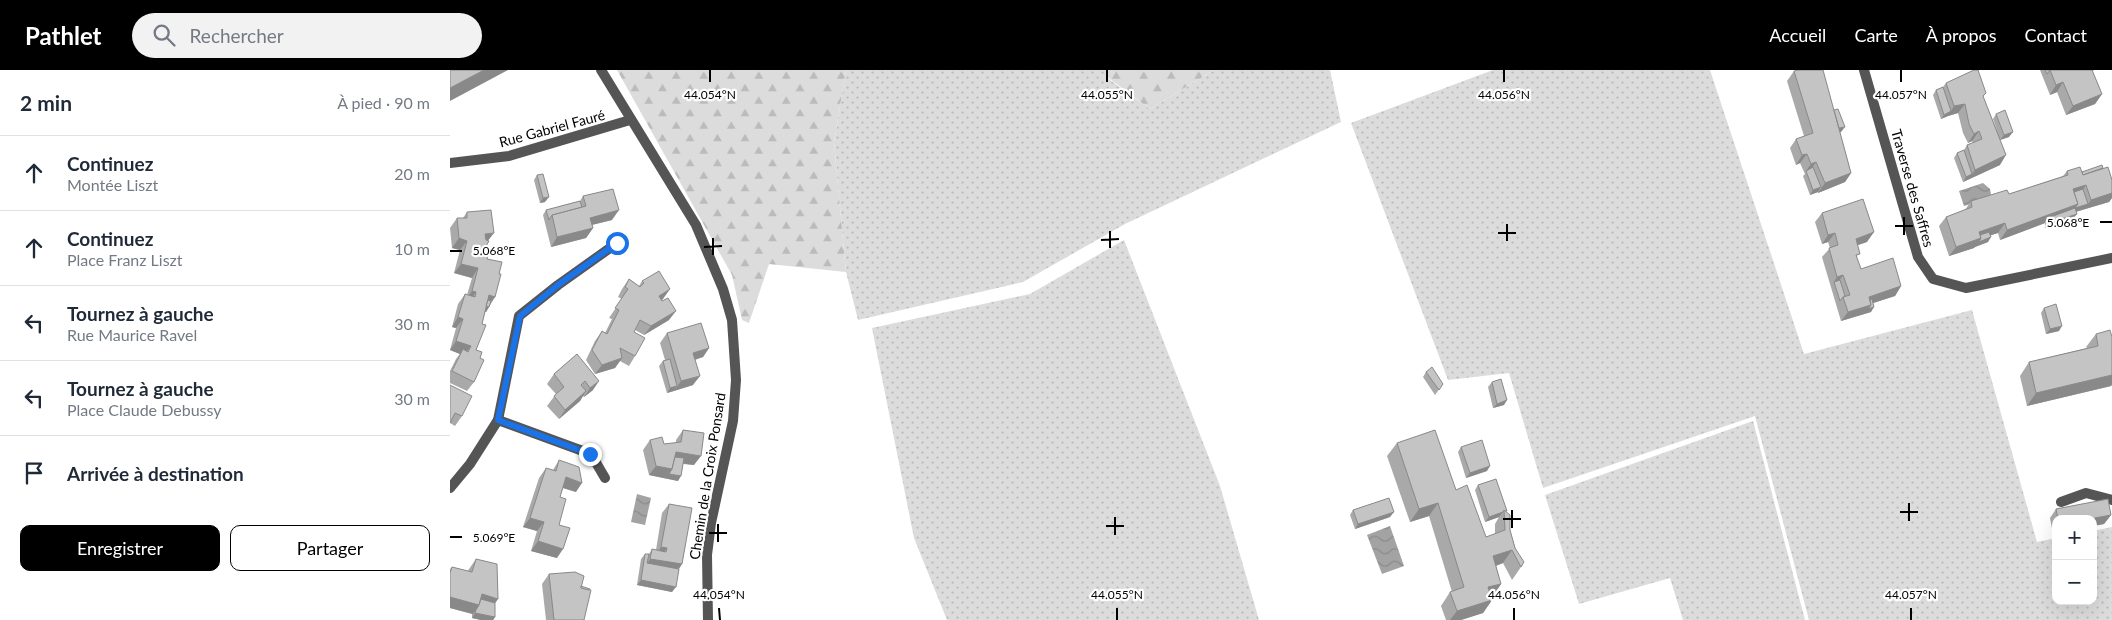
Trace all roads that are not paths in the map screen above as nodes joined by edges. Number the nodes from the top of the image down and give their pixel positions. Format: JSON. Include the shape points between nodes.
{"nodes":[{"id":1,"x":601,"y":70,"type":"edge"},
{"id":2,"x":1864,"y":70,"type":"edge"},
{"id":3,"x":630,"y":120,"type":"junction"},
{"id":4,"x":450,"y":163,"type":"edge"},
{"id":5,"x":617,"y":243,"type":"dead end"},
{"id":6,"x":2112,"y":258,"type":"edge"},
{"id":7,"x":498,"y":420,"type":"junction"},
{"id":8,"x":605,"y":478,"type":"dead end"},
{"id":9,"x":450,"y":488,"type":"edge"},
{"id":10,"x":2112,"y":500,"type":"edge"},
{"id":11,"x":2061,"y":502,"type":"dead end"},
{"id":12,"x":708,"y":620,"type":"edge"}],
"edges":[{"from":1,"to":3,"type":"street","name":"Chemin de la Croix Ponsard"},
{"from":2,"to":6,"type":"street","name":"Traverse des Saffres","via":[[1918,257],[1934,279],[1966,288]]},
{"from":3,"to":4,"type":"street","name":"Rue Gabriel Fauré","via":[[509,156]]},
{"from":3,"to":12,"type":"street","name":"Chemin de la Croix Ponsard","via":[[696,225],[724,289],[732,320],[736,380],[733,421],[707,555]]},
{"from":5,"to":7,"type":"street","via":[[520,316]]},
{"from":7,"to":8,"type":"street","via":[[590,454]]},
{"from":7,"to":9,"type":"street"},
{"from":10,"to":11,"type":"street","via":[[2086,493]]}]}
